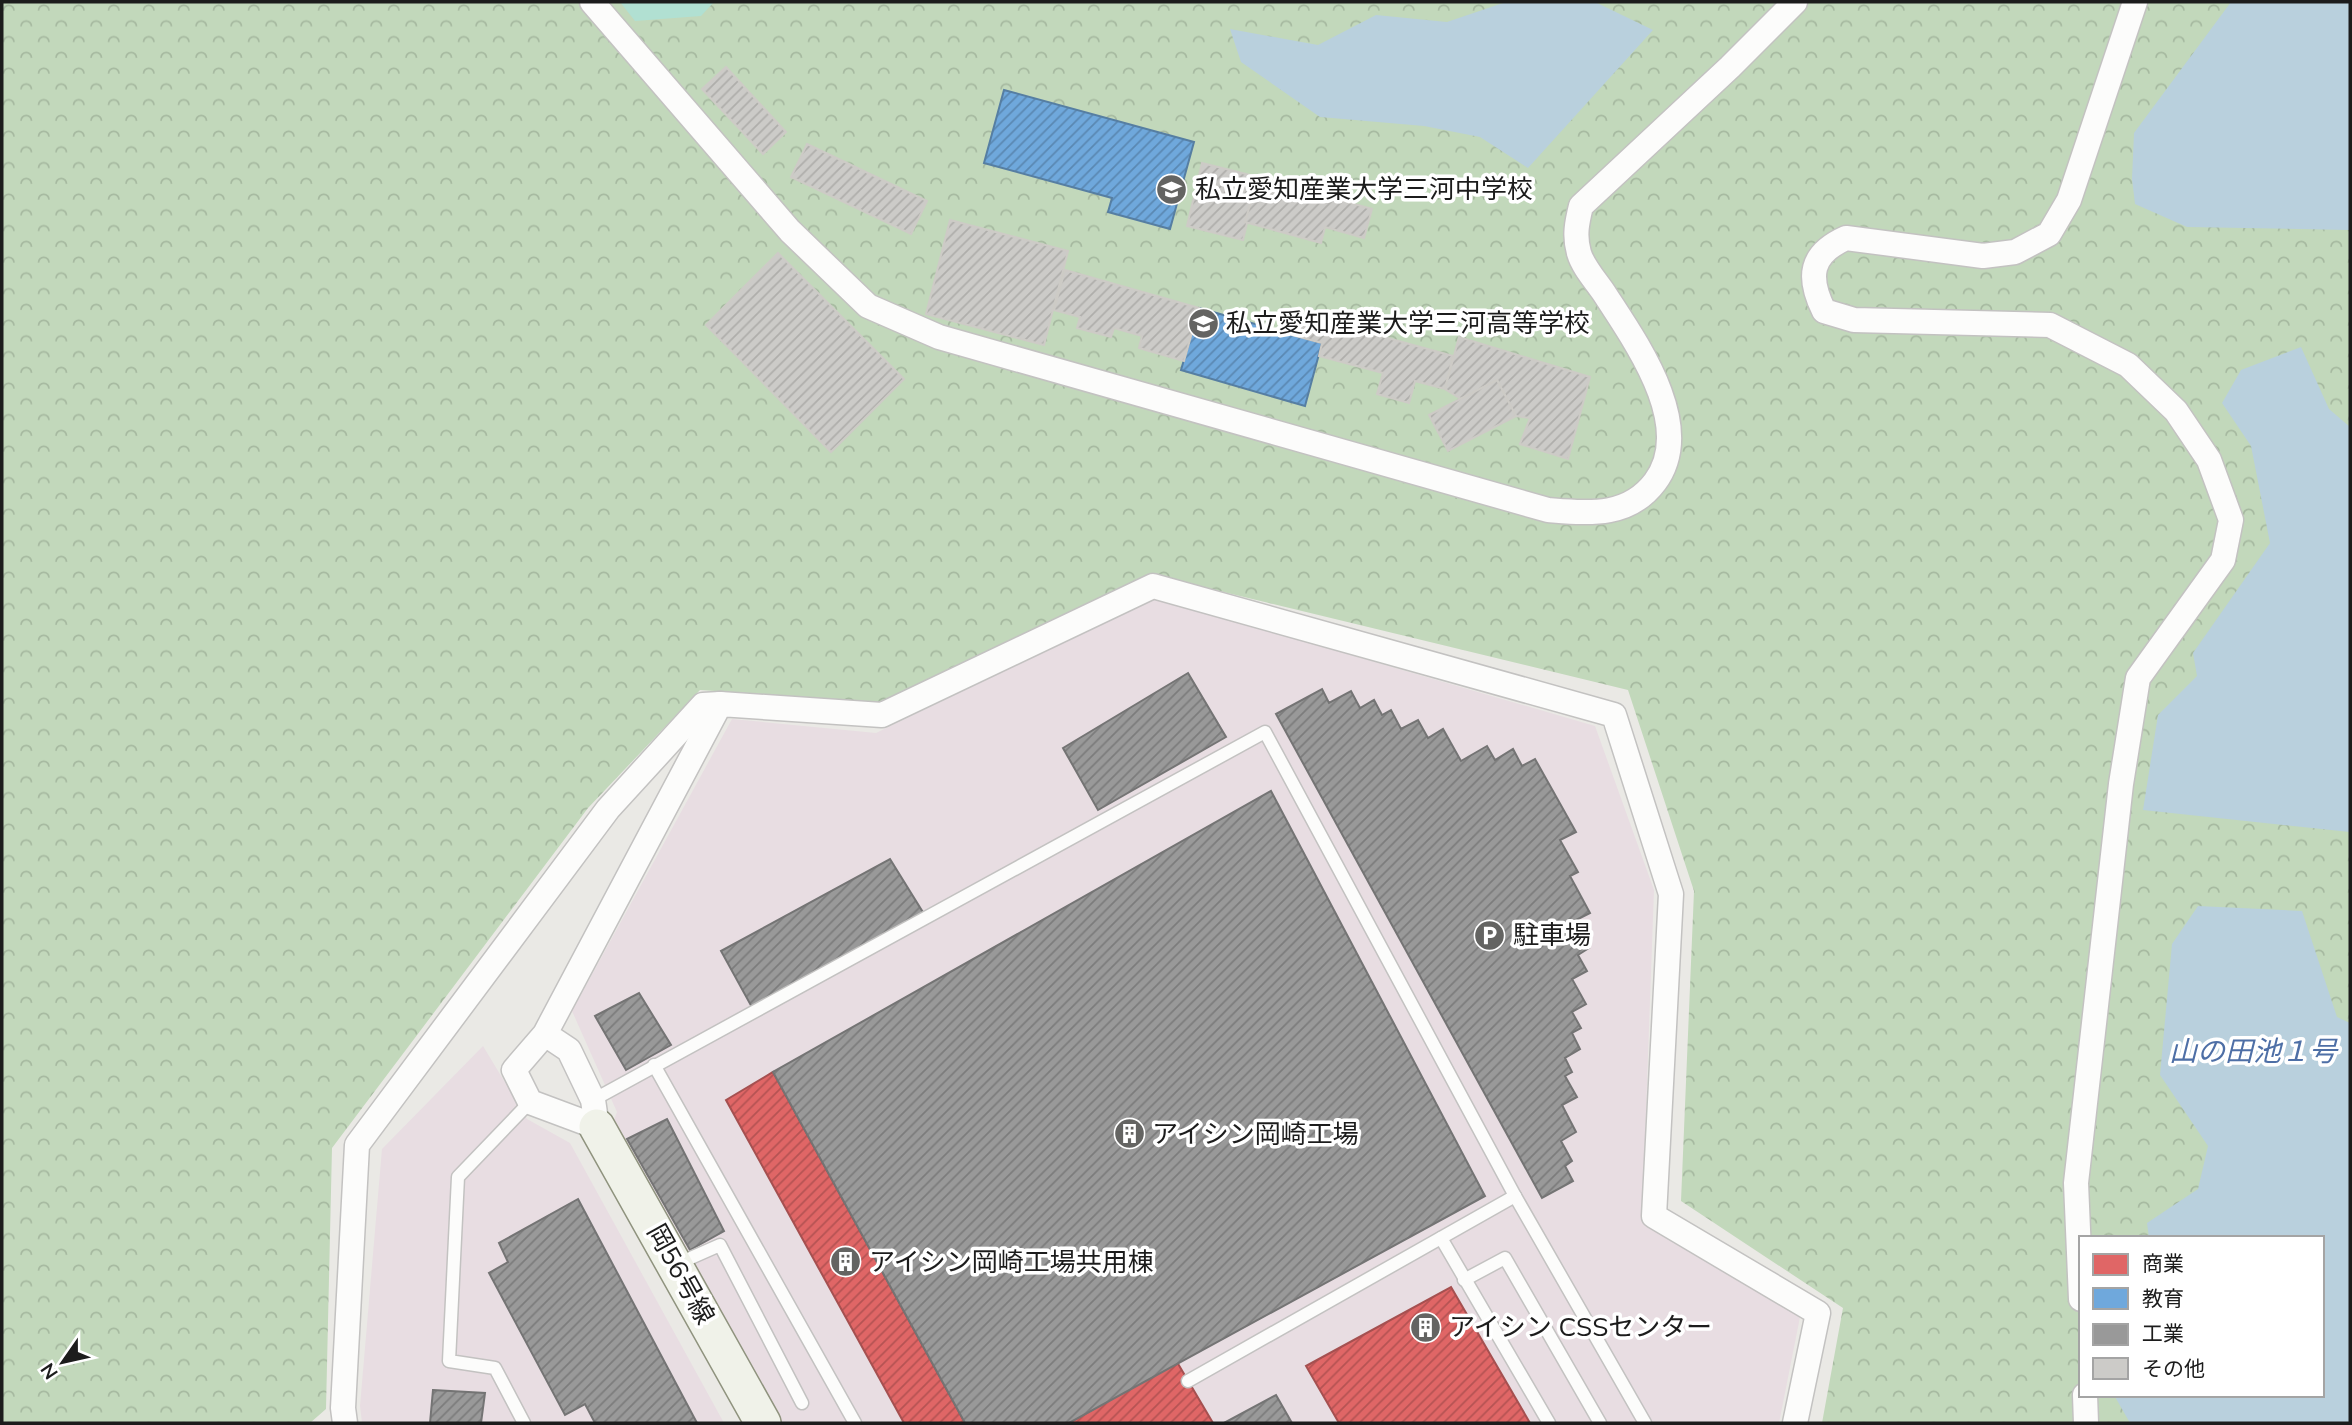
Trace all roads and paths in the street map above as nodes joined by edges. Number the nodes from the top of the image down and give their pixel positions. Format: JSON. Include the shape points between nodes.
{"nodes":[{"id":1,"x":592,"y":2,"type":"edge"},
{"id":2,"x":1795,"y":2,"type":"edge"},
{"id":3,"x":2135,"y":2,"type":"edge"},
{"id":4,"x":720,"y":704,"type":"junction"},
{"id":5,"x":545,"y":1034,"type":"junction"},
{"id":6,"x":654,"y":1065,"type":"junction"},
{"id":7,"x":530,"y":1102,"type":"junction"},
{"id":8,"x":595,"y":1113,"type":"junction"},
{"id":9,"x":1515,"y":1196,"type":"junction"},
{"id":10,"x":1441,"y":1238,"type":"junction"},
{"id":11,"x":2079,"y":1253,"type":"edge"},
{"id":12,"x":676,"y":1264,"type":"junction"},
{"id":13,"x":1464,"y":1280,"type":"junction"},
{"id":14,"x":1188,"y":1381,"type":"dead end"},
{"id":15,"x":2085,"y":1397,"type":"edge"},
{"id":16,"x":802,"y":1403,"type":"dead end"},
{"id":17,"x":345,"y":1423,"type":"edge"},
{"id":18,"x":524,"y":1423,"type":"edge"},
{"id":19,"x":763,"y":1423,"type":"edge"},
{"id":20,"x":855,"y":1423,"type":"edge"},
{"id":21,"x":1549,"y":1423,"type":"edge"},
{"id":22,"x":1600,"y":1423,"type":"edge"},
{"id":23,"x":1645,"y":1423,"type":"edge"},
{"id":24,"x":1795,"y":1423,"type":"edge"},
{"id":25,"x":2086,"y":1423,"type":"edge"}],
"edges":[{"from":1,"to":2,"type":"street","via":[[790,231],[868,306],[939,337],[1548,510],[1597,514],[1628,506],[1650,489],[1663,471],[1670,444],[1665,408],[1643,353],[1579,255],[1575,231],[1581,206]]},
{"from":3,"to":11,"type":"street","via":[[2068,200],[2049,234],[2015,251],[1983,256],[1846,238],[1827,247],[1815,265],[1814,290],[1824,311],[1854,320],[2050,325],[2129,365],[2176,411],[2209,460],[2231,520],[2223,561],[2138,678],[2121,784],[2076,1183]]},
{"from":4,"to":5,"type":"street"},
{"from":4,"to":17,"type":"street","via":[[703,705],[608,809],[357,1144]]},
{"from":4,"to":24,"type":"street","via":[[882,715],[1153,586],[1614,715],[1671,894],[1654,1216],[1818,1313]]},
{"from":5,"to":7,"type":"street","via":[[514,1070]]},
{"from":5,"to":8,"type":"street","via":[[569,1050]]},
{"from":6,"to":8,"type":"lane"},
{"from":6,"to":9,"type":"lane","via":[[1265,732]]},
{"from":6,"to":20,"type":"lane"},
{"from":7,"to":8,"type":"street"},
{"from":7,"to":18,"type":"lane","via":[[458,1177],[449,1361],[495,1368]]},
{"from":8,"to":12,"type":"street","name":"岡56号線"},
{"from":9,"to":10,"type":"lane"},
{"from":9,"to":23,"type":"lane"},
{"from":10,"to":13,"type":"lane"},
{"from":10,"to":14,"type":"lane"},
{"from":12,"to":16,"type":"lane","via":[[720,1245]]},
{"from":12,"to":19,"type":"street","name":"岡56号線"},
{"from":13,"to":21,"type":"lane"},
{"from":13,"to":22,"type":"lane","via":[[1505,1258]]},
{"from":15,"to":25,"type":"street"}]}
